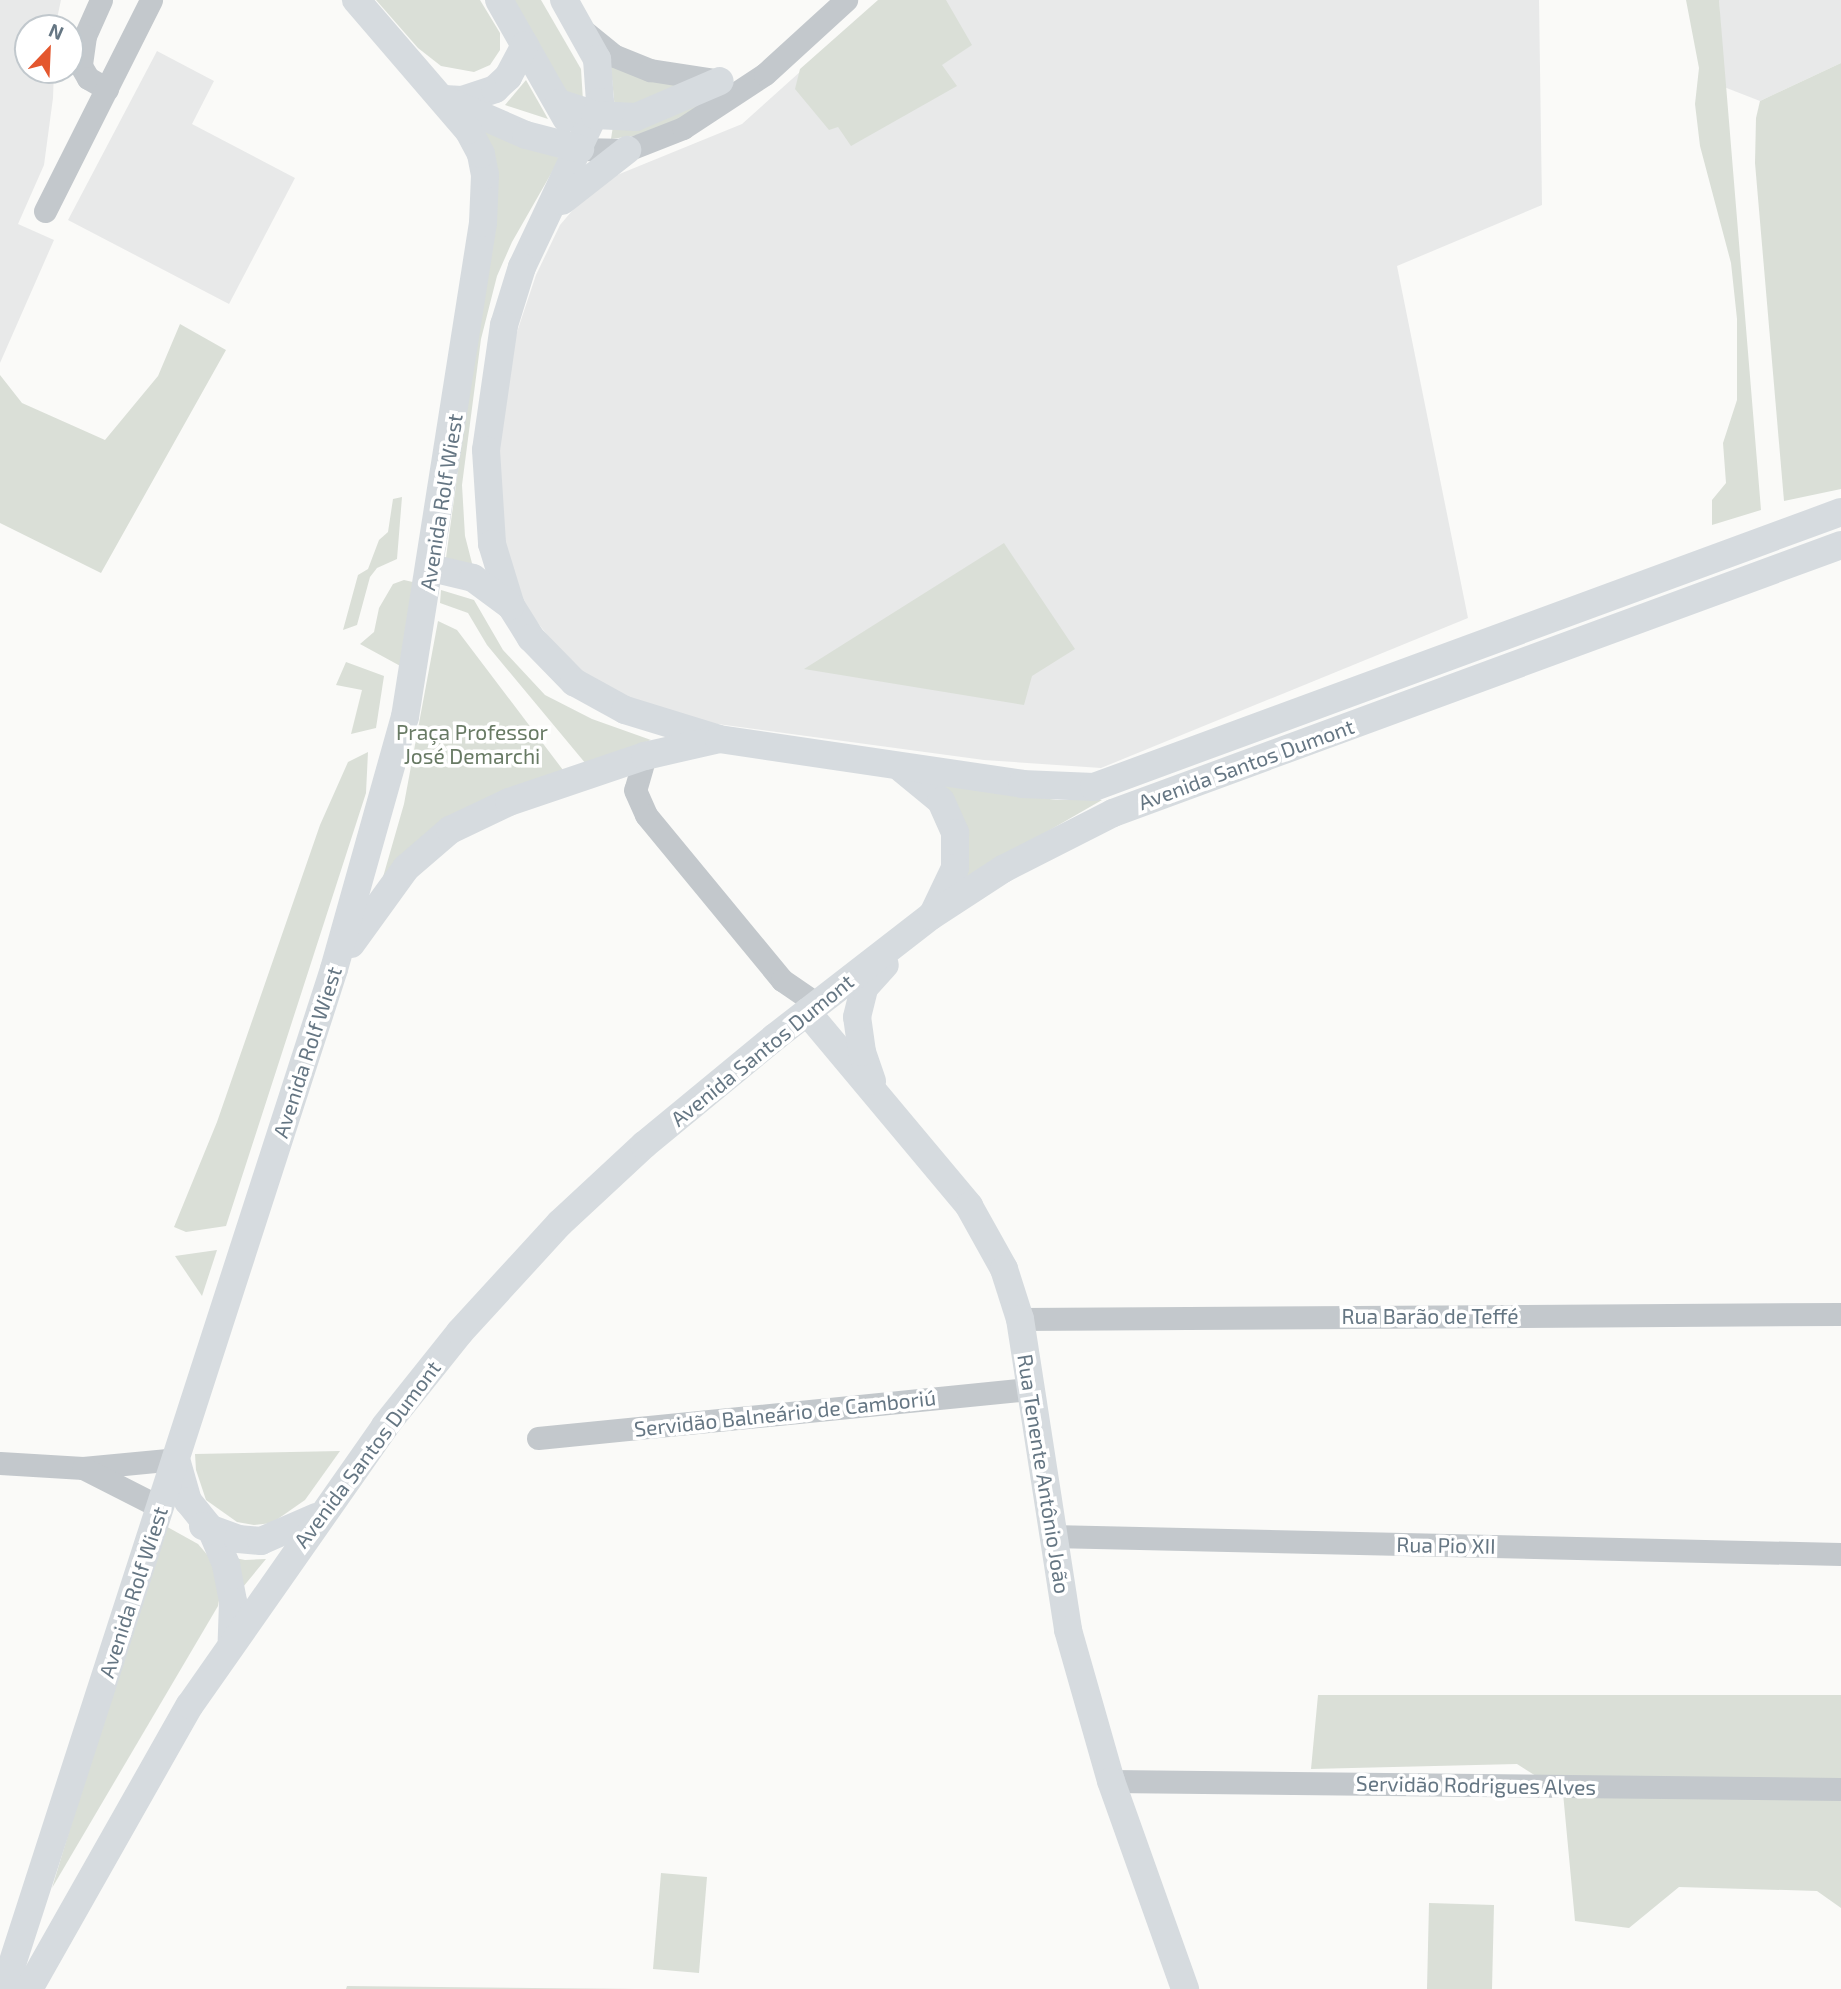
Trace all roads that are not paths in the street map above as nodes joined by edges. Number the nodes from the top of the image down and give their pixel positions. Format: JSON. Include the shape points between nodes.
{"nodes":[{"id":1,"x":101,"y":0,"type":"edge"},
{"id":2,"x":152,"y":0,"type":"edge"},
{"id":3,"x":356,"y":0,"type":"edge"},
{"id":4,"x":499,"y":0,"type":"edge"},
{"id":5,"x":564,"y":0,"type":"edge"},
{"id":6,"x":846,"y":0,"type":"edge"},
{"id":7,"x":582,"y":30,"type":"junction"},
{"id":8,"x":525,"y":45,"type":"junction"},
{"id":9,"x":765,"y":74,"type":"junction"},
{"id":10,"x":720,"y":81,"type":"junction"},
{"id":11,"x":107,"y":89,"type":"junction"},
{"id":12,"x":444,"y":99,"type":"junction"},
{"id":13,"x":559,"y":103,"type":"junction"},
{"id":14,"x":595,"y":115,"type":"junction"},
{"id":15,"x":580,"y":149,"type":"junction"},
{"id":16,"x":627,"y":150,"type":"junction"},
{"id":17,"x":46,"y":211,"type":"dead end"},
{"id":18,"x":545,"y":218,"type":"junction"},
{"id":19,"x":1841,"y":512,"type":"edge"},
{"id":20,"x":1841,"y":545,"type":"edge"},
{"id":21,"x":430,"y":568,"type":"junction"},
{"id":22,"x":511,"y":606,"type":"junction"},
{"id":23,"x":719,"y":738,"type":"junction"},
{"id":24,"x":645,"y":756,"type":"junction"},
{"id":25,"x":894,"y":765,"type":"junction"},
{"id":26,"x":1003,"y":869,"type":"junction"},
{"id":27,"x":931,"y":916,"type":"junction"},
{"id":28,"x":334,"y":969,"type":"junction"},
{"id":29,"x":812,"y":1008,"type":"junction"},
{"id":30,"x":878,"y":1097,"type":"junction"},
{"id":31,"x":1841,"y":1314,"type":"edge"},
{"id":32,"x":1020,"y":1319,"type":"junction"},
{"id":33,"x":1032,"y":1389,"type":"junction"},
{"id":34,"x":538,"y":1438,"type":"dead end"},
{"id":35,"x":176,"y":1459,"type":"junction"},
{"id":36,"x":0,"y":1463,"type":"edge"},
{"id":37,"x":83,"y":1468,"type":"junction"},
{"id":38,"x":160,"y":1507,"type":"junction"},
{"id":39,"x":318,"y":1516,"type":"junction"},
{"id":40,"x":211,"y":1529,"type":"junction"},
{"id":41,"x":1051,"y":1536,"type":"junction"},
{"id":42,"x":1841,"y":1554,"type":"edge"},
{"id":43,"x":232,"y":1640,"type":"junction"},
{"id":44,"x":1111,"y":1780,"type":"junction"},
{"id":45,"x":1841,"y":1789,"type":"edge"},
{"id":46,"x":4,"y":1989,"type":"edge"},
{"id":47,"x":29,"y":1989,"type":"edge"},
{"id":48,"x":1185,"y":1989,"type":"edge"}],
"edges":[{"from":1,"to":11,"type":"street","via":[[85,37],[81,66],[89,78]]},
{"from":2,"to":11,"type":"street"},
{"from":3,"to":12,"type":"main road","name":"Avenida Rolf Wiest"},
{"from":4,"to":8,"type":"main road"},
{"from":5,"to":7,"type":"main road"},
{"from":6,"to":9,"type":"street"},
{"from":7,"to":10,"type":"street","via":[[615,56],[650,70]]},
{"from":7,"to":14,"type":"main road","via":[[600,75]]},
{"from":8,"to":12,"type":"main road","via":[[508,77],[495,89],[462,100]]},
{"from":8,"to":13,"type":"main road"},
{"from":9,"to":10,"type":"street"},
{"from":9,"to":16,"type":"street","via":[[683,128]]},
{"from":10,"to":14,"type":"main road","via":[[649,114]]},
{"from":11,"to":17,"type":"street"},
{"from":12,"to":15,"type":"main road","via":[[526,135]]},
{"from":12,"to":21,"type":"main road","name":"Avenida Rolf Wiest","via":[[481,154],[486,195]]},
{"from":13,"to":14,"type":"main road"},
{"from":13,"to":15,"type":"main road"},
{"from":14,"to":15,"type":"main road"},
{"from":15,"to":16,"type":"street"},
{"from":15,"to":18,"type":"main road"},
{"from":16,"to":18,"type":"main road","via":[[573,189]]},
{"from":18,"to":22,"type":"main road","via":[[510,299],[486,450],[492,544]]},
{"from":19,"to":25,"type":"main road","name":"Avenida Santos Dumont","via":[[1094,787],[1070,788]]},
{"from":20,"to":26,"type":"main road","name":"Avenida Santos Dumont","via":[[1157,796],[1080,828]]},
{"from":21,"to":22,"type":"main road","via":[[473,578]]},
{"from":21,"to":28,"type":"main road","name":"Avenida Rolf Wiest","via":[[400,741]]},
{"from":22,"to":23,"type":"main road","via":[[551,662],[595,696]]},
{"from":23,"to":24,"type":"main road"},
{"from":23,"to":25,"type":"main road","name":"Avenida Santos Dumont"},
{"from":24,"to":28,"type":"main road","via":[[509,802],[450,830],[427,847],[385,893]]},
{"from":24,"to":29,"type":"street","name":"Rua Tenente Antônio João","via":[[635,790],[646,815],[782,980]]},
{"from":25,"to":27,"type":"main road","via":[[941,801],[955,833],[955,868]]},
{"from":26,"to":27,"type":"main road","name":"Avenida Santos Dumont"},
{"from":26,"to":30,"type":"main road","via":[[973,899],[887,963],[864,988],[858,1029]]},
{"from":27,"to":29,"type":"main road","name":"Avenida Santos Dumont"},
{"from":28,"to":35,"type":"main road","name":"Avenida Rolf Wiest"},
{"from":29,"to":30,"type":"main road","name":"Rua Tenente Antônio João"},
{"from":29,"to":39,"type":"main road","name":"Avenida Santos Dumont","via":[[645,1145],[560,1223],[460,1332]]},
{"from":30,"to":32,"type":"main road","name":"Rua Tenente Antônio João","via":[[984,1227]]},
{"from":31,"to":32,"type":"street","name":"Rua Barão de Teffé"},
{"from":32,"to":33,"type":"main road","name":"Rua Tenente Antônio João"},
{"from":33,"to":34,"type":"street","name":"Servidão Balneário de Camboriú"},
{"from":33,"to":41,"type":"main road","name":"Rua Tenente Antônio João"},
{"from":35,"to":37,"type":"street"},
{"from":35,"to":38,"type":"main road","name":"Avenida Rolf Wiest"},
{"from":35,"to":40,"type":"main road","via":[[188,1501]]},
{"from":36,"to":37,"type":"street"},
{"from":37,"to":38,"type":"street"},
{"from":38,"to":40,"type":"main road"},
{"from":38,"to":46,"type":"main road","name":"Avenida Rolf Wiest"},
{"from":39,"to":40,"type":"main road","via":[[261,1541]]},
{"from":39,"to":43,"type":"main road","name":"Avenida Santos Dumont"},
{"from":40,"to":43,"type":"main road","via":[[231,1583]]},
{"from":41,"to":42,"type":"street","name":"Rua Pio XII"},
{"from":41,"to":44,"type":"main road","name":"Rua Tenente Antônio João","via":[[1069,1630]]},
{"from":43,"to":47,"type":"main road","name":"Avenida Santos Dumont","via":[[151,1769]]},
{"from":44,"to":45,"type":"street","name":"Servidão Rodrigues Alves"},
{"from":44,"to":48,"type":"main road","name":"Rua Tenente Antônio João"}]}
